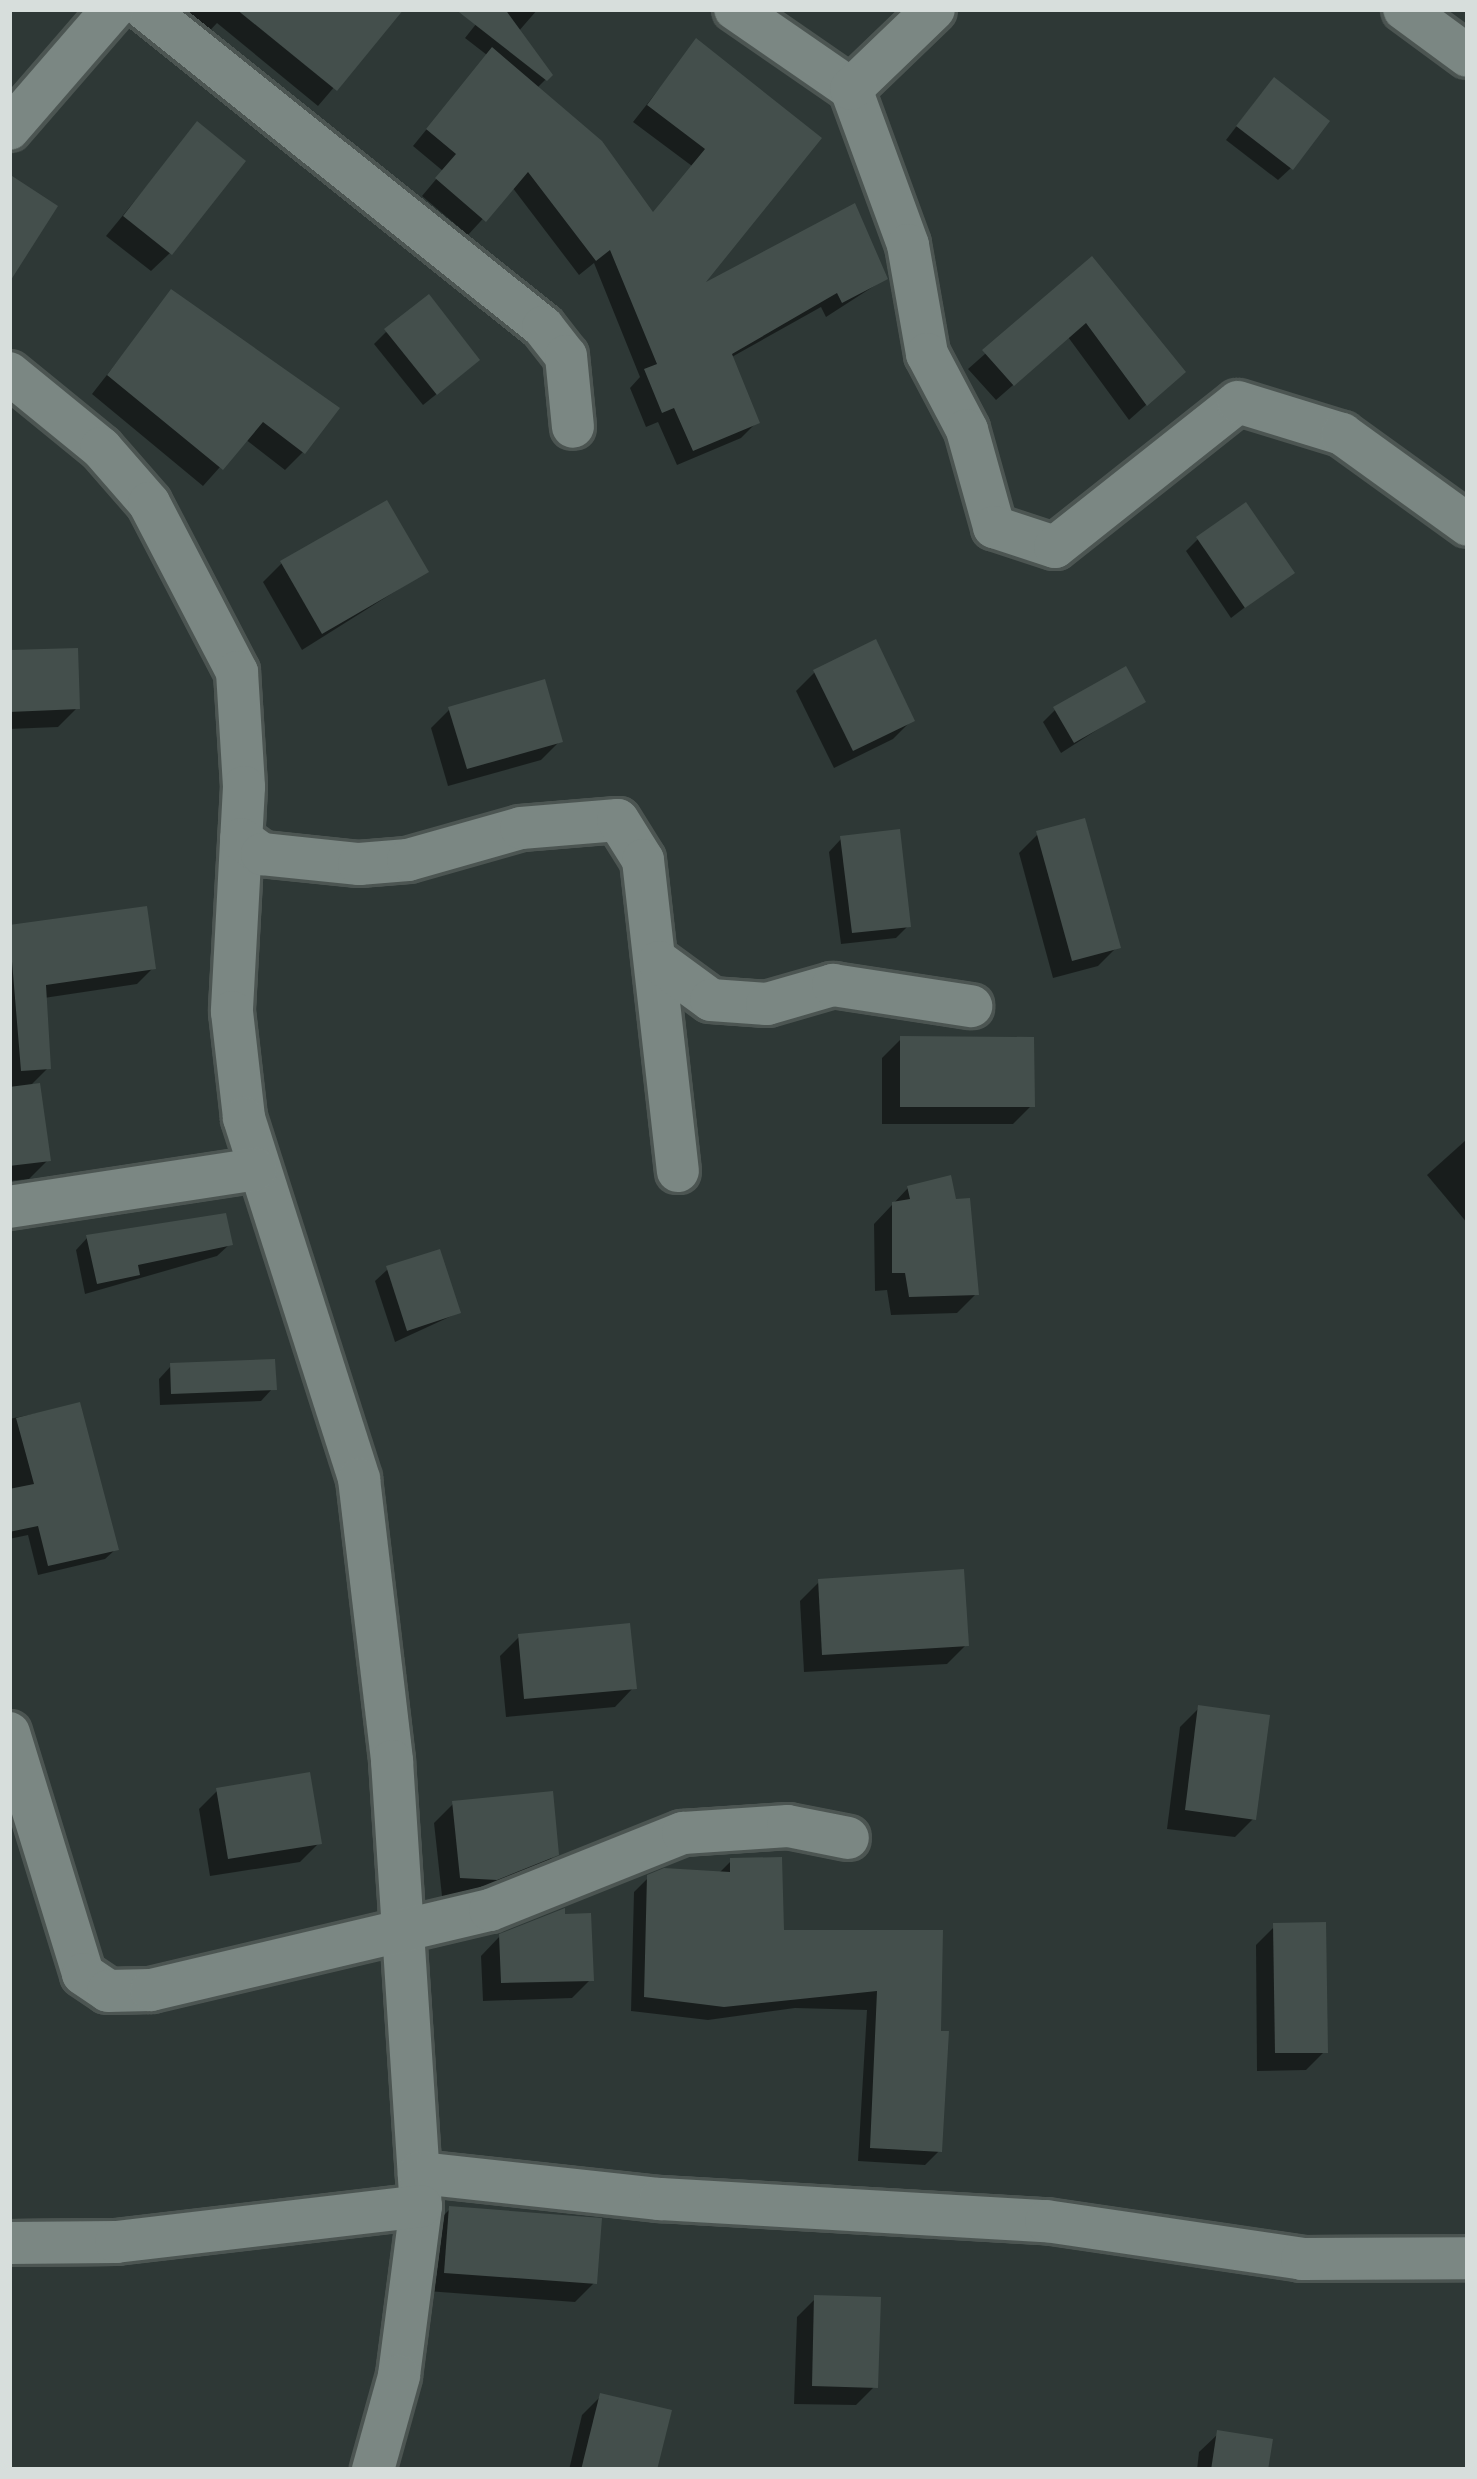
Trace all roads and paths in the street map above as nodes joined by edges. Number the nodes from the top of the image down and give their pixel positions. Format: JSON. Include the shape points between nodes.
{"nodes":[{"id":1,"x":113,"y":9,"type":"edge"},
{"id":2,"x":145,"y":9,"type":"edge"},
{"id":3,"x":735,"y":9,"type":"edge"},
{"id":4,"x":934,"y":9,"type":"edge"},
{"id":5,"x":1404,"y":9,"type":"edge"},
{"id":6,"x":1468,"y":56,"type":"edge"},
{"id":7,"x":851,"y":89,"type":"junction"},
{"id":8,"x":9,"y":129,"type":"edge"},
{"id":9,"x":9,"y":373,"type":"edge"},
{"id":10,"x":572,"y":427,"type":"dead end"},
{"id":11,"x":1468,"y":525,"type":"edge"},
{"id":12,"x":242,"y":839,"type":"junction"},
{"id":13,"x":659,"y":962,"type":"junction"},
{"id":14,"x":971,"y":1006,"type":"dead end"},
{"id":15,"x":256,"y":1169,"type":"junction"},
{"id":16,"x":678,"y":1171,"type":"dead end"},
{"id":17,"x":9,"y":1207,"type":"edge"},
{"id":18,"x":9,"y":1733,"type":"edge"},
{"id":19,"x":17,"y":1797,"type":"edge"},
{"id":20,"x":848,"y":1838,"type":"dead end"},
{"id":21,"x":402,"y":1927,"type":"junction"},
{"id":22,"x":420,"y":2190,"type":"junction"},
{"id":23,"x":9,"y":2243,"type":"edge"},
{"id":24,"x":1468,"y":2258,"type":"edge"},
{"id":25,"x":373,"y":2470,"type":"edge"}],
"edges":[{"from":1,"to":8,"type":"street"},
{"from":2,"to":10,"type":"street","via":[[543,327],[566,356]]},
{"from":3,"to":7,"type":"street"},
{"from":4,"to":7,"type":"street"},
{"from":5,"to":6,"type":"street"},
{"from":7,"to":11,"type":"street","via":[[908,245],[927,354],[967,430],[994,527],[1054,548],[1238,402],[1342,434]]},
{"from":9,"to":12,"type":"street","via":[[101,448],[149,503],[237,672]]},
{"from":12,"to":13,"type":"street","via":[[283,858],[359,864],[408,860],[520,828],[618,820],[643,860]]},
{"from":12,"to":15,"type":"street","via":[[232,1012]]},
{"from":13,"to":14,"type":"street","via":[[712,1000],[766,1004],[832,985]]},
{"from":13,"to":16,"type":"street","via":[[663,1074]]},
{"from":15,"to":17,"type":"street"},
{"from":15,"to":21,"type":"street","via":[[338,1391],[359,1479]]},
{"from":18,"to":19,"type":"street"},
{"from":19,"to":21,"type":"street","via":[[92,1987],[151,1990]]},
{"from":20,"to":21,"type":"street","via":[[788,1826],[683,1833],[490,1910]]},
{"from":21,"to":22,"type":"street"},
{"from":22,"to":23,"type":"street","via":[[116,2242]]},
{"from":22,"to":24,"type":"street","via":[[1046,2221],[1302,2259]]},
{"from":22,"to":25,"type":"street","via":[[399,2376]]}]}
